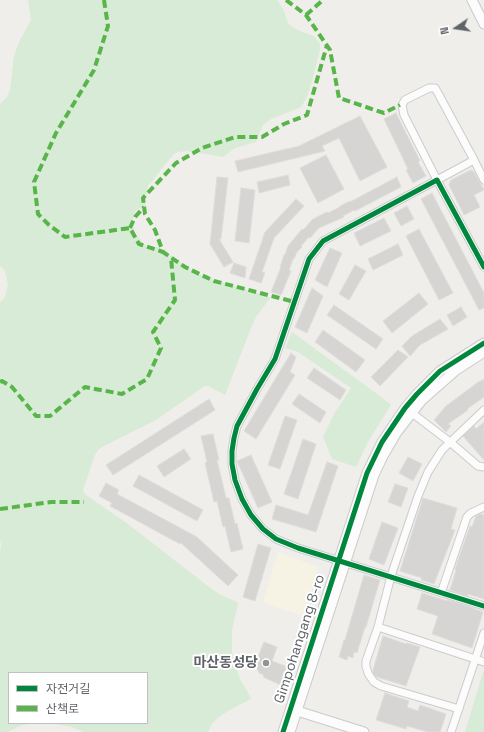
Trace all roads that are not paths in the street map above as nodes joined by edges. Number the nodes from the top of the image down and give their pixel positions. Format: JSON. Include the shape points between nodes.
{"nodes":[{"id":1,"x":472,"y":0,"type":"edge"},
{"id":2,"x":484,"y":24,"type":"edge"},
{"id":3,"x":474,"y":160,"type":"junction"},
{"id":4,"x":437,"y":180,"type":"junction"},
{"id":5,"x":484,"y":180,"type":"edge"},
{"id":6,"x":484,"y":267,"type":"edge"},
{"id":7,"x":484,"y":343,"type":"edge"},
{"id":8,"x":484,"y":352,"type":"edge"},
{"id":9,"x":408,"y":410,"type":"junction"},
{"id":10,"x":484,"y":410,"type":"edge"},
{"id":11,"x":450,"y":442,"type":"junction"},
{"id":12,"x":484,"y":467,"type":"edge"},
{"id":13,"x":484,"y":507,"type":"edge"},
{"id":14,"x":342,"y":561,"type":"junction"},
{"id":15,"x":391,"y":576,"type":"junction"},
{"id":16,"x":441,"y":593,"type":"junction"},
{"id":17,"x":484,"y":606,"type":"edge"},
{"id":18,"x":378,"y":627,"type":"junction"},
{"id":19,"x":484,"y":633,"type":"edge"},
{"id":20,"x":476,"y":660,"type":"junction"},
{"id":21,"x":484,"y":662,"type":"edge"},
{"id":22,"x":293,"y":709,"type":"junction"},
{"id":23,"x":459,"y":709,"type":"junction"},
{"id":24,"x":283,"y":732,"type":"edge"},
{"id":25,"x":290,"y":732,"type":"edge"},
{"id":26,"x":364,"y":732,"type":"edge"},
{"id":27,"x":451,"y":732,"type":"edge"}],
"edges":[{"from":1,"to":2,"type":"street"},
{"from":3,"to":4,"type":"street"},
{"from":3,"to":4,"type":"street","via":[[435,88],[429,88],[405,100],[402,105],[404,115]]},
{"from":3,"to":5,"type":"street"},
{"from":4,"to":6,"type":"street"},
{"from":4,"to":14,"type":"street","via":[[323,241],[312,255],[304,272],[275,358],[237,426],[234,438],[232,464],[235,480],[251,515],[276,539]]},
{"from":7,"to":9,"type":"street","name":"Gimpohangang 8-ro","via":[[440,371],[416,394]]},
{"from":8,"to":9,"type":"street","name":"Gimpohangang 8-ro","via":[[455,371]]},
{"from":9,"to":11,"type":"street"},
{"from":9,"to":14,"type":"street","name":"Gimpohangang 8-ro","via":[[382,442],[367,473]]},
{"from":10,"to":11,"type":"street"},
{"from":11,"to":12,"type":"street","via":[[478,466]]},
{"from":11,"to":15,"type":"street","via":[[428,472]]},
{"from":13,"to":16,"type":"street","via":[[467,517]]},
{"from":14,"to":15,"type":"street"},
{"from":14,"to":22,"type":"street","name":"Gimpohangang 8-ro"},
{"from":15,"to":16,"type":"street"},
{"from":15,"to":18,"type":"street"},
{"from":16,"to":17,"type":"street"},
{"from":18,"to":20,"type":"street"},
{"from":18,"to":23,"type":"street","via":[[366,661],[367,671],[374,682]]},
{"from":19,"to":20,"type":"street"},
{"from":20,"to":21,"type":"street"},
{"from":20,"to":23,"type":"street"},
{"from":22,"to":24,"type":"street","name":"Gimpohangang 8-ro"},
{"from":22,"to":25,"type":"street","name":"Gimpohangang 8-ro"},
{"from":22,"to":26,"type":"street"},
{"from":23,"to":27,"type":"street"}]}
